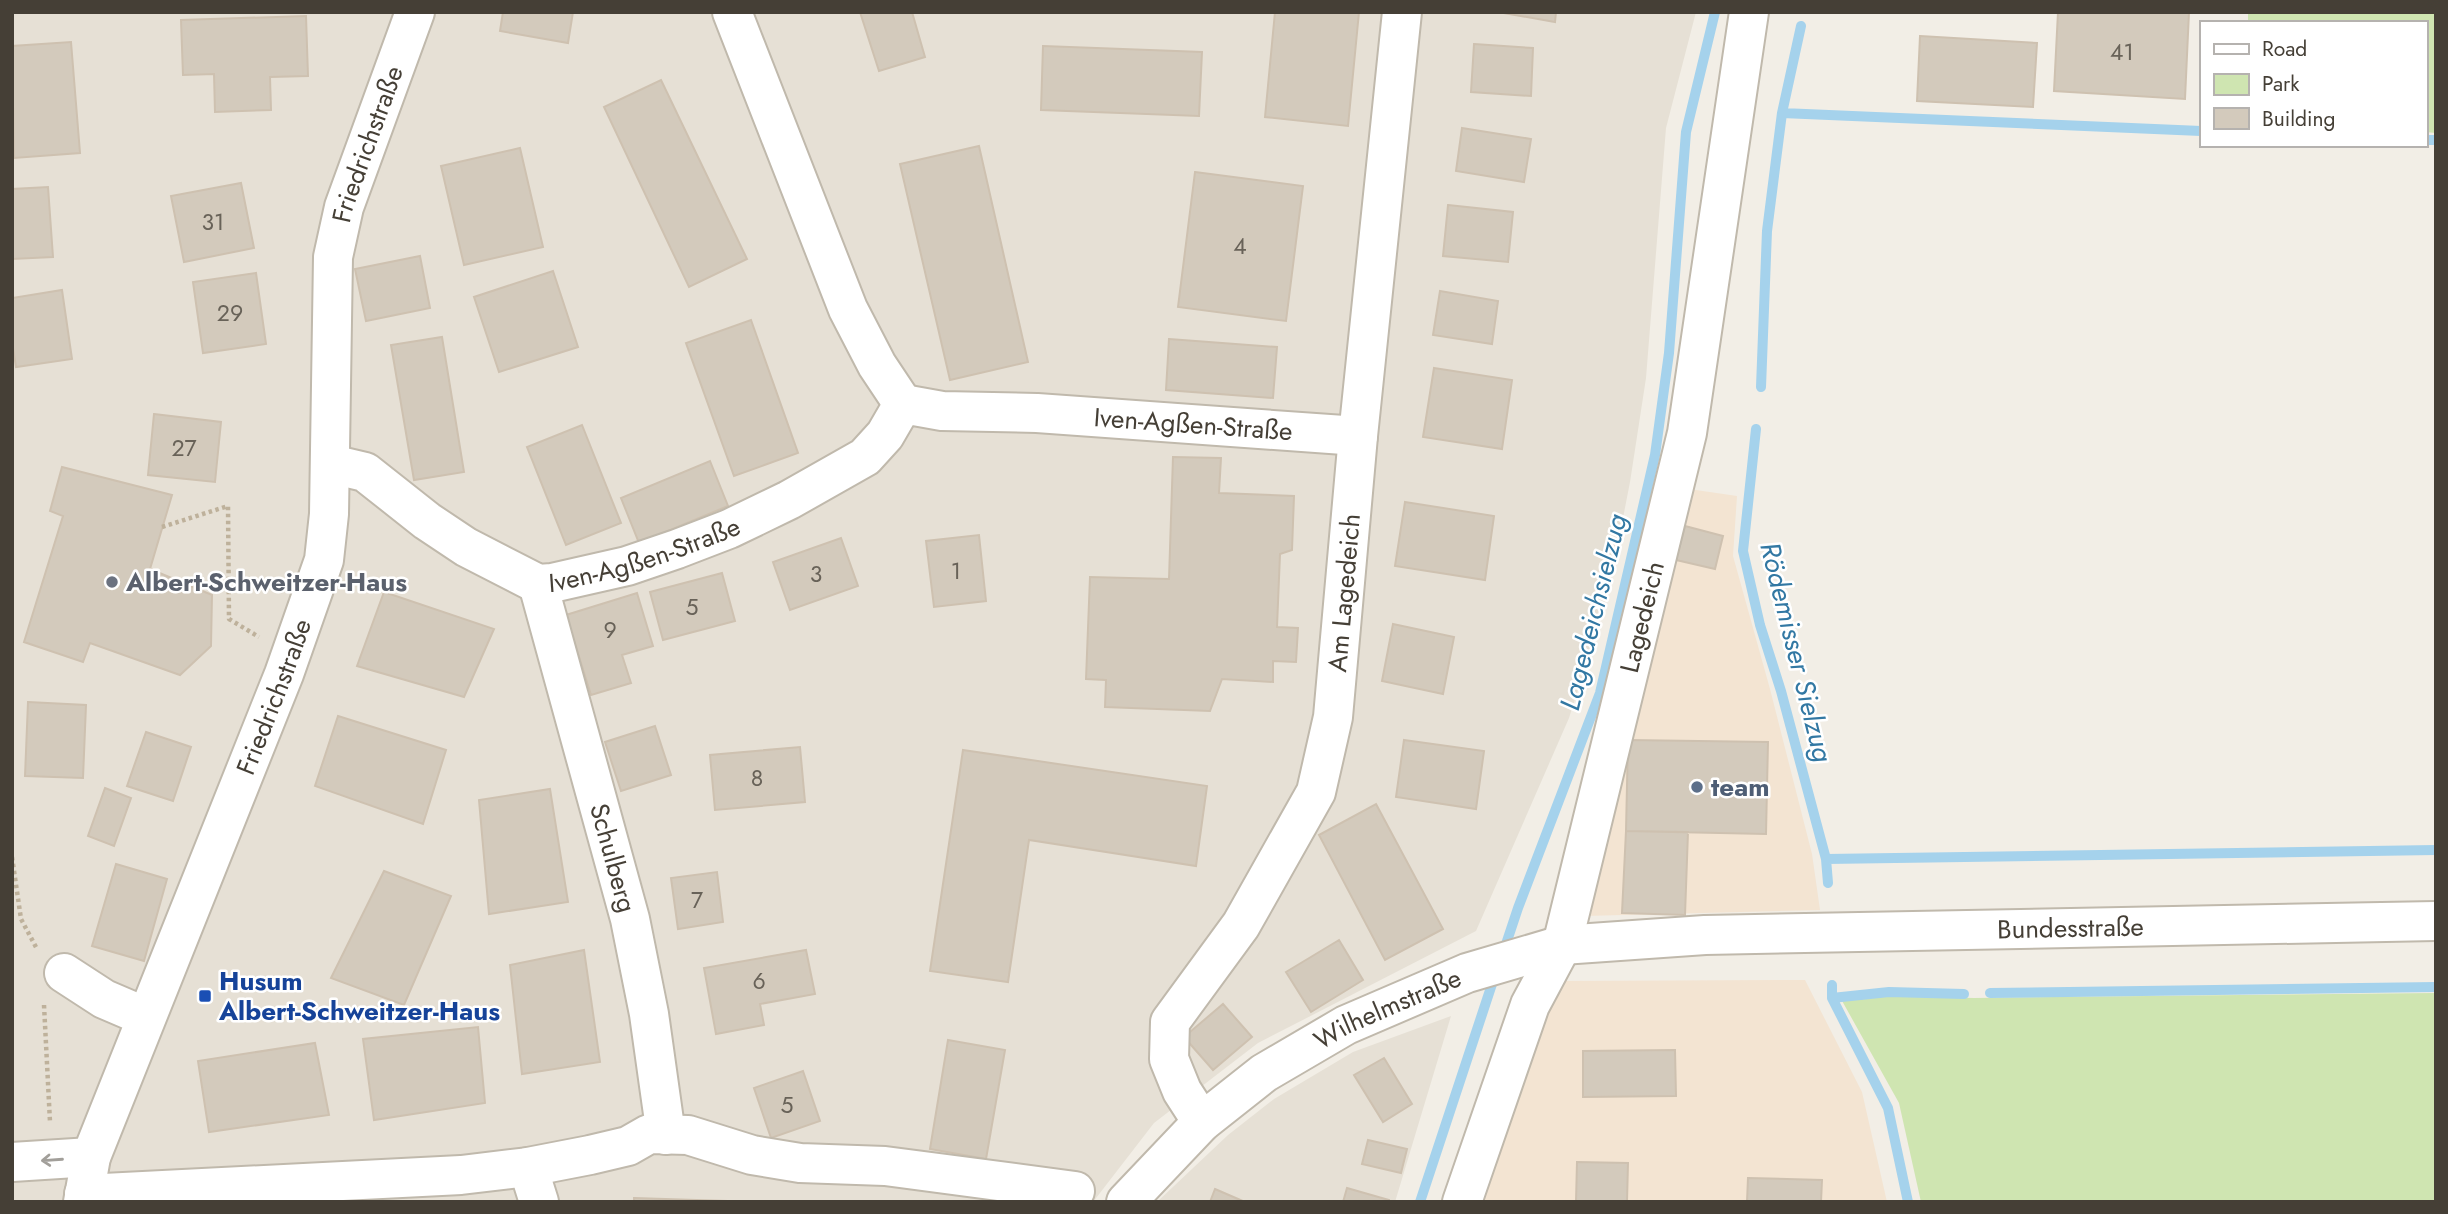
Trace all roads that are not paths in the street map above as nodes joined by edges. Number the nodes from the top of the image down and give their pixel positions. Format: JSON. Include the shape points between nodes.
{"nodes":[{"id":1,"x":415,"y":12,"type":"edge"},
{"id":2,"x":732,"y":12,"type":"edge"},
{"id":3,"x":1402,"y":12,"type":"edge"},
{"id":4,"x":1749,"y":12,"type":"edge"},
{"id":5,"x":903,"y":404,"type":"junction"},
{"id":6,"x":1358,"y":436,"type":"junction"},
{"id":7,"x":331,"y":464,"type":"junction"},
{"id":8,"x":538,"y":584,"type":"junction"},
{"id":9,"x":2436,"y":921,"type":"edge"},
{"id":10,"x":1705,"y":935,"type":"joint"},
{"id":11,"x":1562,"y":945,"type":"junction"},
{"id":12,"x":54,"y":986,"type":"road end"},
{"id":13,"x":146,"y":1017,"type":"junction"},
{"id":14,"x":1202,"y":1122,"type":"junction"},
{"id":15,"x":666,"y":1135,"type":"junction"},
{"id":16,"x":12,"y":1162,"type":"edge"},
{"id":17,"x":86,"y":1184,"type":"edge"},
{"id":18,"x":533,"y":1184,"type":"edge"},
{"id":19,"x":1075,"y":1191,"type":"dead end"},
{"id":20,"x":1126,"y":1202,"type":"edge"},
{"id":21,"x":1462,"y":1202,"type":"edge"}],
"edges":[{"from":1,"to":7,"type":"street","name":"Friedrichstraße","via":[[344,207],[333,257]]},
{"from":2,"to":5,"type":"street","via":[[848,309]]},
{"from":3,"to":6,"type":"street","name":"Am Lagedeich"},
{"from":4,"to":11,"type":"street","name":"Lagedeich","via":[[1687,433]]},
{"from":5,"to":6,"type":"street","name":"Iven-Agßen-Straße","via":[[942,411],[1037,413]]},
{"from":5,"to":8,"type":"street","name":"Iven-Agßen-Straße","via":[[865,457],[789,500],[665,553],[573,580]]},
{"from":6,"to":14,"type":"street","name":"Am Lagedeich","via":[[1333,717],[1316,792],[1241,925],[1170,1022],[1169,1059]]},
{"from":7,"to":8,"type":"street","name":"Iven-Agßen-Straße","via":[[365,472],[466,547]]},
{"from":7,"to":13,"type":"street","name":"Friedrichstraße","via":[[324,559]]},
{"from":8,"to":15,"type":"street","name":"Schulberg","via":[[630,919]]},
{"from":9,"to":10,"type":"street","name":"Bundesstraße"},
{"from":10,"to":11,"type":"street","name":"Wilhelmstraße"},
{"from":11,"to":14,"type":"street","name":"Wilhelmstraße","via":[[1467,973],[1346,1025],[1264,1073]]},
{"from":11,"to":21,"type":"street","name":"Lagedeich","via":[[1530,1005]]},
{"from":12,"to":13,"type":"street","via":[[104,999]]},
{"from":13,"to":17,"type":"street","name":"Friedrichstraße"},
{"from":14,"to":20,"type":"street","name":"Wilhelmstraße"},
{"from":15,"to":18,"type":"street","via":[[649,1134]]},
{"from":15,"to":19,"type":"street","via":[[688,1135],[752,1155],[800,1163],[885,1166]]},
{"from":17,"to":16,"type":"street","one_way":true,"via":[[52,1159]]},
{"from":17,"to":18,"type":"street","via":[[461,1175]]}]}
